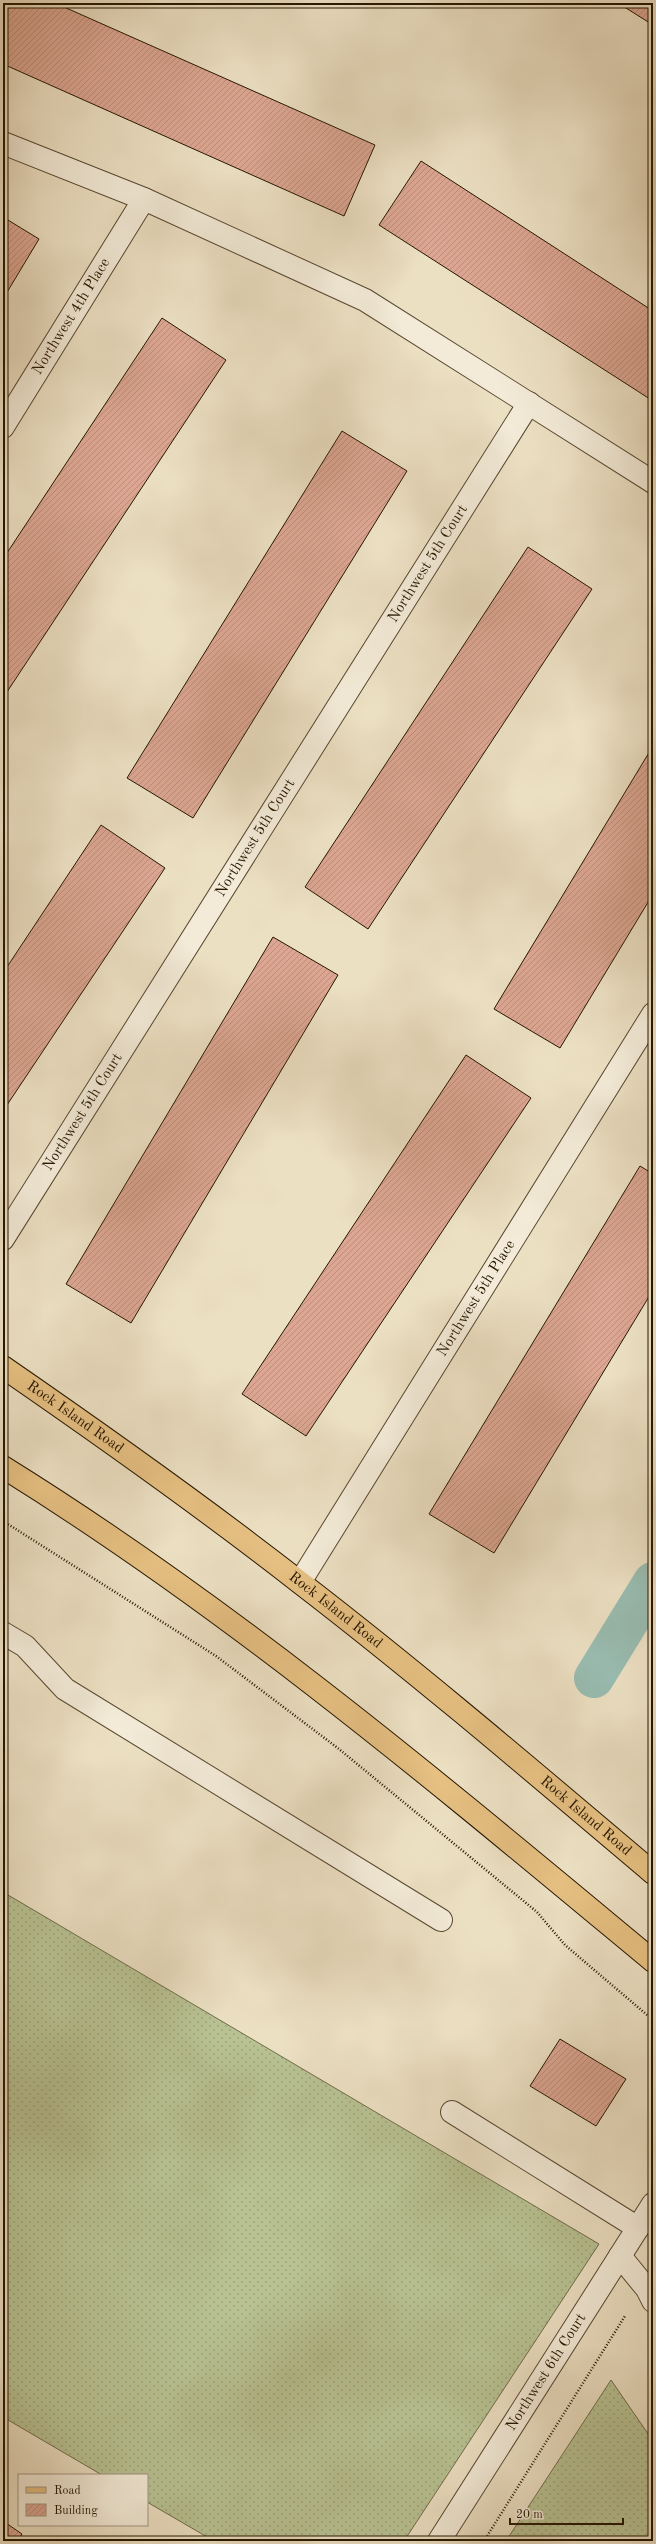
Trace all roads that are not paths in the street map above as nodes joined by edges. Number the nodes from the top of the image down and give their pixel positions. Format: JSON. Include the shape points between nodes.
{"nodes":[{"id":1,"x":3,"y":142,"type":"edge"},
{"id":2,"x":143,"y":202,"type":"junction"},
{"id":3,"x":529,"y":403,"type":"junction"},
{"id":4,"x":3,"y":427,"type":"edge"},
{"id":5,"x":653,"y":482,"type":"edge"},
{"id":6,"x":653,"y":1014,"type":"edge"},
{"id":7,"x":3,"y":1239,"type":"edge"},
{"id":8,"x":3,"y":1367,"type":"edge"},
{"id":9,"x":3,"y":1467,"type":"edge"},
{"id":10,"x":300,"y":1582,"type":"junction"},
{"id":11,"x":3,"y":1633,"type":"edge"},
{"id":12,"x":653,"y":1873,"type":"edge"},
{"id":13,"x":441,"y":1920,"type":"dead end"},
{"id":14,"x":653,"y":1961,"type":"edge"},
{"id":15,"x":452,"y":2112,"type":"dead end"},
{"id":16,"x":647,"y":2220,"type":"edge"},
{"id":17,"x":620,"y":2256,"type":"junction"},
{"id":18,"x":648,"y":2294,"type":"edge"},
{"id":19,"x":439,"y":2541,"type":"edge"}],
"edges":[{"from":1,"to":2,"type":"street"},
{"from":2,"to":3,"type":"street","via":[[365,300]]},
{"from":2,"to":4,"type":"street","name":"Northwest 4th Place"},
{"from":3,"to":5,"type":"street"},
{"from":3,"to":7,"type":"street","name":"Northwest 5th Court"},
{"from":6,"to":10,"type":"street","name":"Northwest 5th Place"},
{"from":8,"to":10,"type":"main road","name":"Rock Island Road","via":[[109,1440]]},
{"from":9,"to":14,"type":"main road","via":[[159,1571],[272,1651],[423,1770]]},
{"from":10,"to":12,"type":"main road","name":"Rock Island Road"},
{"from":11,"to":13,"type":"street","via":[[24,1646],[65,1689]]},
{"from":15,"to":16,"type":"street"},
{"from":16,"to":17,"type":"street","name":"Northwest 6th Court"},
{"from":17,"to":18,"type":"street"},
{"from":17,"to":19,"type":"street","name":"Northwest 6th Court"}]}
